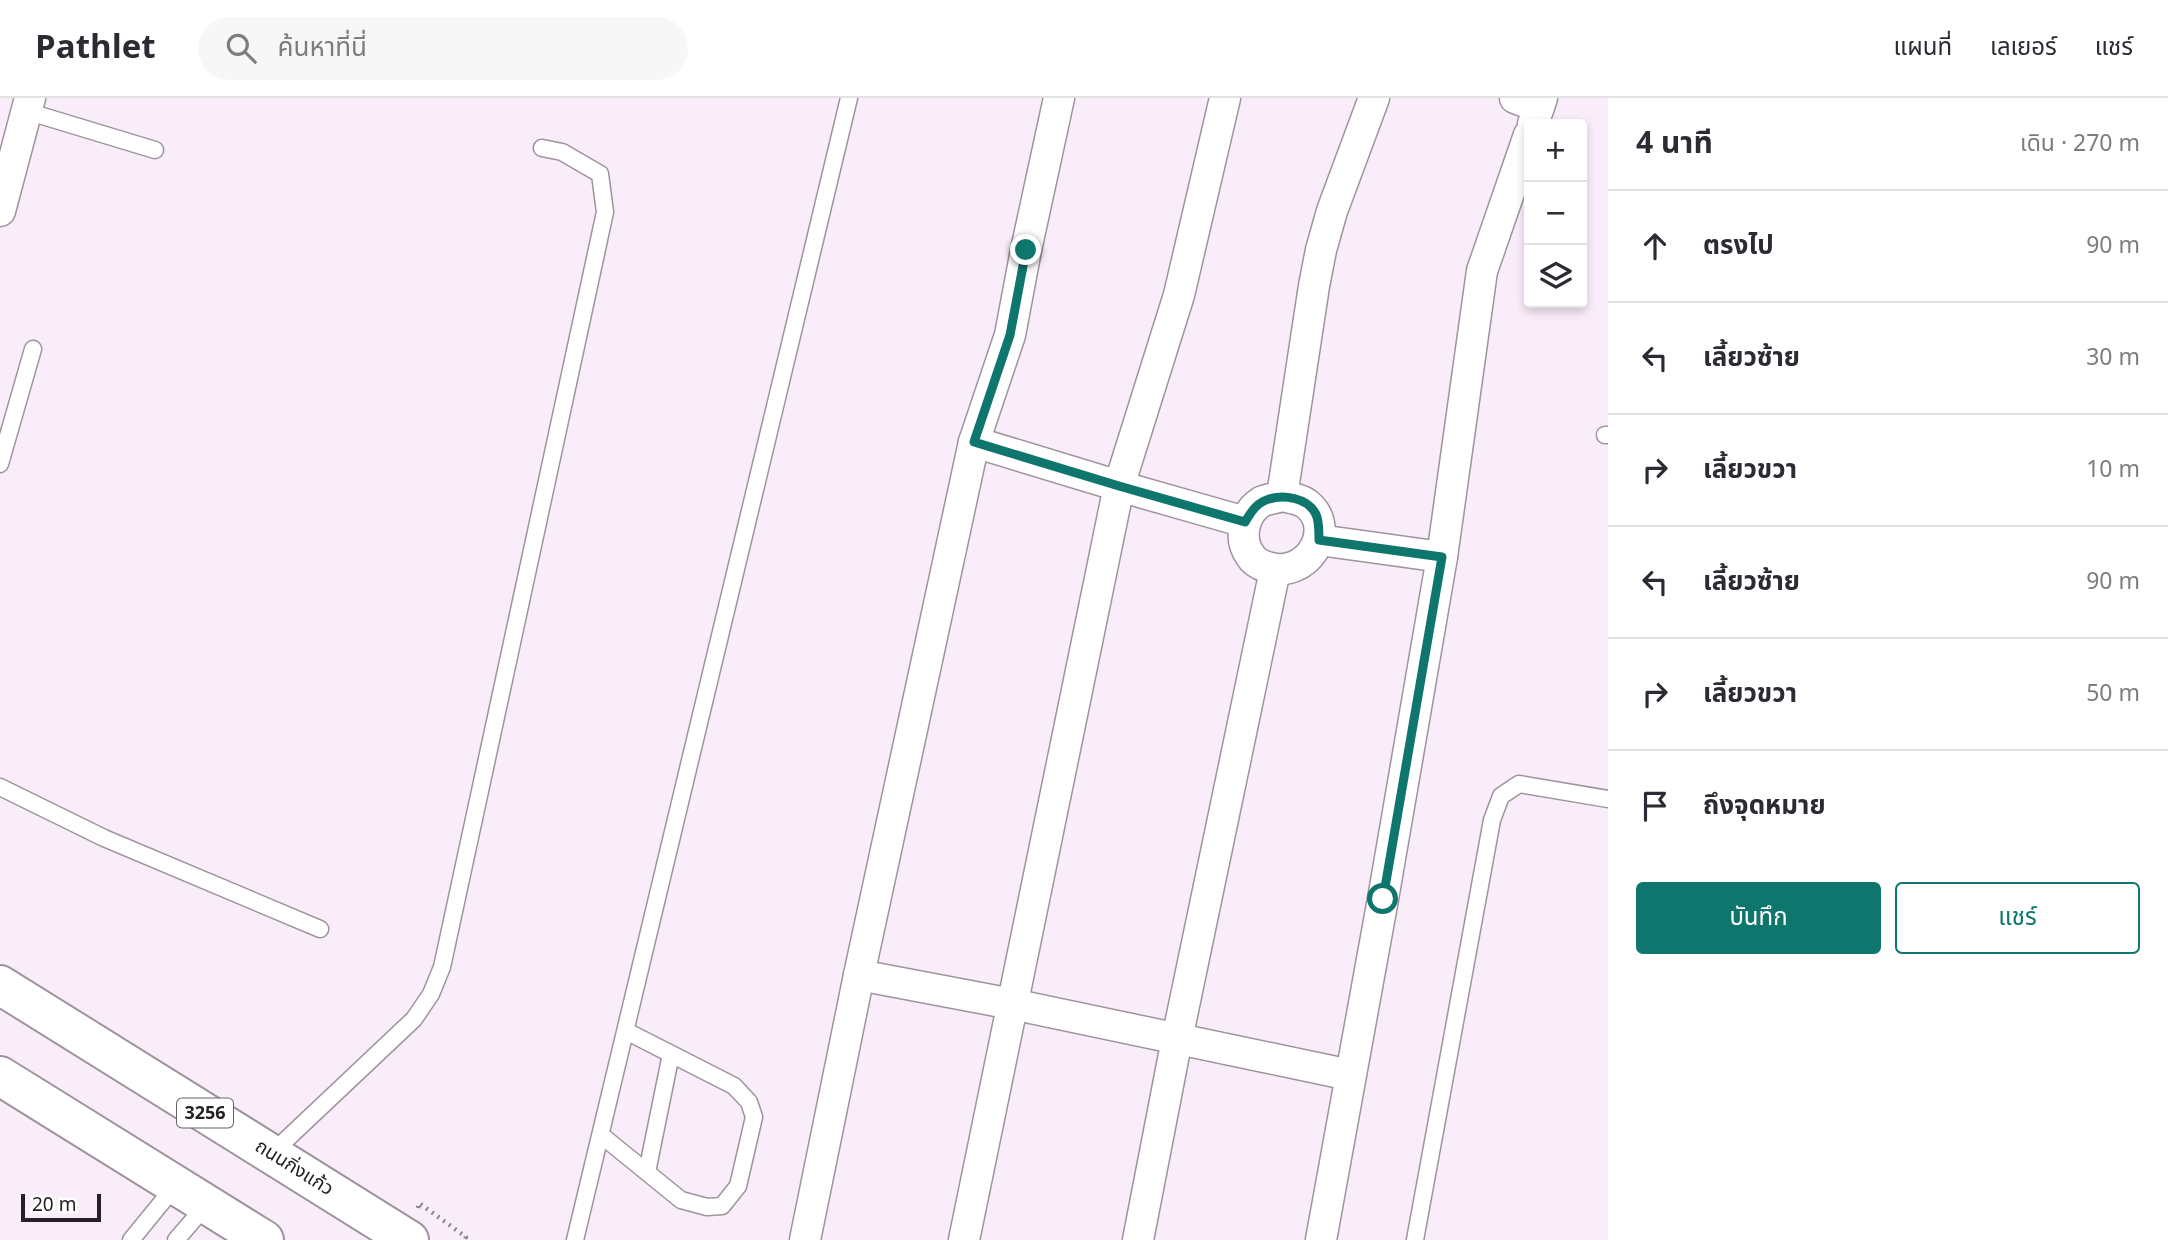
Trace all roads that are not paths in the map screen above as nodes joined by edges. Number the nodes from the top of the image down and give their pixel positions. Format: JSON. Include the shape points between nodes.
{"nodes":[{"id":1,"x":849,"y":98,"type":"edge"},
{"id":2,"x":1059,"y":98,"type":"edge"},
{"id":3,"x":1225,"y":98,"type":"edge"},
{"id":4,"x":1374,"y":98,"type":"edge"},
{"id":5,"x":28,"y":105,"type":"edge"},
{"id":6,"x":542,"y":148,"type":"dead end"},
{"id":7,"x":1524,"y":149,"type":"edge"},
{"id":8,"x":155,"y":150,"type":"dead end"},
{"id":9,"x":0,"y":211,"type":"edge"},
{"id":10,"x":33,"y":349,"type":"dead end"},
{"id":11,"x":974,"y":442,"type":"junction"},
{"id":12,"x":0,"y":464,"type":"edge"},
{"id":13,"x":1119,"y":486,"type":"junction"},
{"id":14,"x":1282,"y":496,"type":"junction"},
{"id":15,"x":1245,"y":522,"type":"junction"},
{"id":16,"x":1319,"y":540,"type":"junction"},
{"id":17,"x":1442,"y":557,"type":"junction"},
{"id":18,"x":1275,"y":570,"type":"junction"},
{"id":19,"x":0,"y":787,"type":"edge"},
{"id":20,"x":1608,"y":799,"type":"edge"},
{"id":21,"x":320,"y":929,"type":"dead end"},
{"id":22,"x":859,"y":975,"type":"junction"},
{"id":23,"x":0,"y":985,"type":"edge"},
{"id":24,"x":1012,"y":1004,"type":"junction"},
{"id":25,"x":626,"y":1031,"type":"junction"},
{"id":26,"x":1177,"y":1039,"type":"junction"},
{"id":27,"x":670,"y":1054,"type":"junction"},
{"id":28,"x":1350,"y":1075,"type":"junction"},
{"id":29,"x":0,"y":1076,"type":"edge"},
{"id":30,"x":601,"y":1135,"type":"junction"},
{"id":31,"x":271,"y":1154,"type":"junction"},
{"id":32,"x":647,"y":1172,"type":"junction"},
{"id":33,"x":192,"y":1195,"type":"junction"},
{"id":34,"x":131,"y":1240,"type":"edge"},
{"id":35,"x":176,"y":1240,"type":"edge"},
{"id":36,"x":264,"y":1240,"type":"edge"},
{"id":37,"x":409,"y":1240,"type":"edge"},
{"id":38,"x":575,"y":1240,"type":"edge"},
{"id":39,"x":804,"y":1240,"type":"edge"},
{"id":40,"x":964,"y":1240,"type":"edge"},
{"id":41,"x":1138,"y":1240,"type":"edge"},
{"id":42,"x":1321,"y":1240,"type":"edge"},
{"id":43,"x":1415,"y":1240,"type":"edge"}],
"edges":[{"from":1,"to":25,"type":"lane"},
{"from":2,"to":11,"type":"street","via":[[1010,335]]},
{"from":3,"to":13,"type":"street","via":[[1179,295]]},
{"from":4,"to":14,"type":"street","via":[[1321,250]]},
{"from":5,"to":8,"type":"lane"},
{"from":5,"to":9,"type":"street"},
{"from":6,"to":31,"type":"lane","via":[[562,152],[600,174],[605,212],[442,967],[414,1019]]},
{"from":7,"to":17,"type":"street","via":[[1482,271]]},
{"from":10,"to":12,"type":"lane"},
{"from":11,"to":13,"type":"street"},
{"from":11,"to":22,"type":"street"},
{"from":13,"to":15,"type":"street"},
{"from":13,"to":24,"type":"street"},
{"from":14,"to":15,"type":"street","via":[[1262,501]]},
{"from":14,"to":16,"type":"street","via":[[1308,505],[1317,516]]},
{"from":15,"to":18,"type":"street","via":[[1251,557]]},
{"from":16,"to":17,"type":"street"},
{"from":16,"to":18,"type":"street","via":[[1300,564]]},
{"from":17,"to":28,"type":"street"},
{"from":18,"to":26,"type":"street"},
{"from":19,"to":21,"type":"lane","via":[[104,838]]},
{"from":20,"to":43,"type":"lane","via":[[1519,784],[1501,796],[1492,820]]},
{"from":22,"to":24,"type":"street"},
{"from":22,"to":39,"type":"street"},
{"from":23,"to":31,"type":"main road","name":"ถนนกิ่งแก้ว","number":"3256"},
{"from":24,"to":26,"type":"street"},
{"from":24,"to":40,"type":"street"},
{"from":25,"to":27,"type":"lane"},
{"from":25,"to":30,"type":"lane"},
{"from":26,"to":28,"type":"street"},
{"from":26,"to":41,"type":"street"},
{"from":27,"to":32,"type":"lane"},
{"from":27,"to":32,"type":"lane","via":[[734,1086],[749,1102],[754,1117],[738,1186],[722,1206],[681,1200]]},
{"from":28,"to":42,"type":"street"},
{"from":29,"to":33,"type":"main road"},
{"from":30,"to":32,"type":"lane"},
{"from":30,"to":38,"type":"lane"},
{"from":31,"to":37,"type":"main road","name":"ถนนกิ่งแก้ว","number":"3256"},
{"from":33,"to":34,"type":"lane"},
{"from":33,"to":35,"type":"lane"},
{"from":33,"to":36,"type":"main road"}]}
